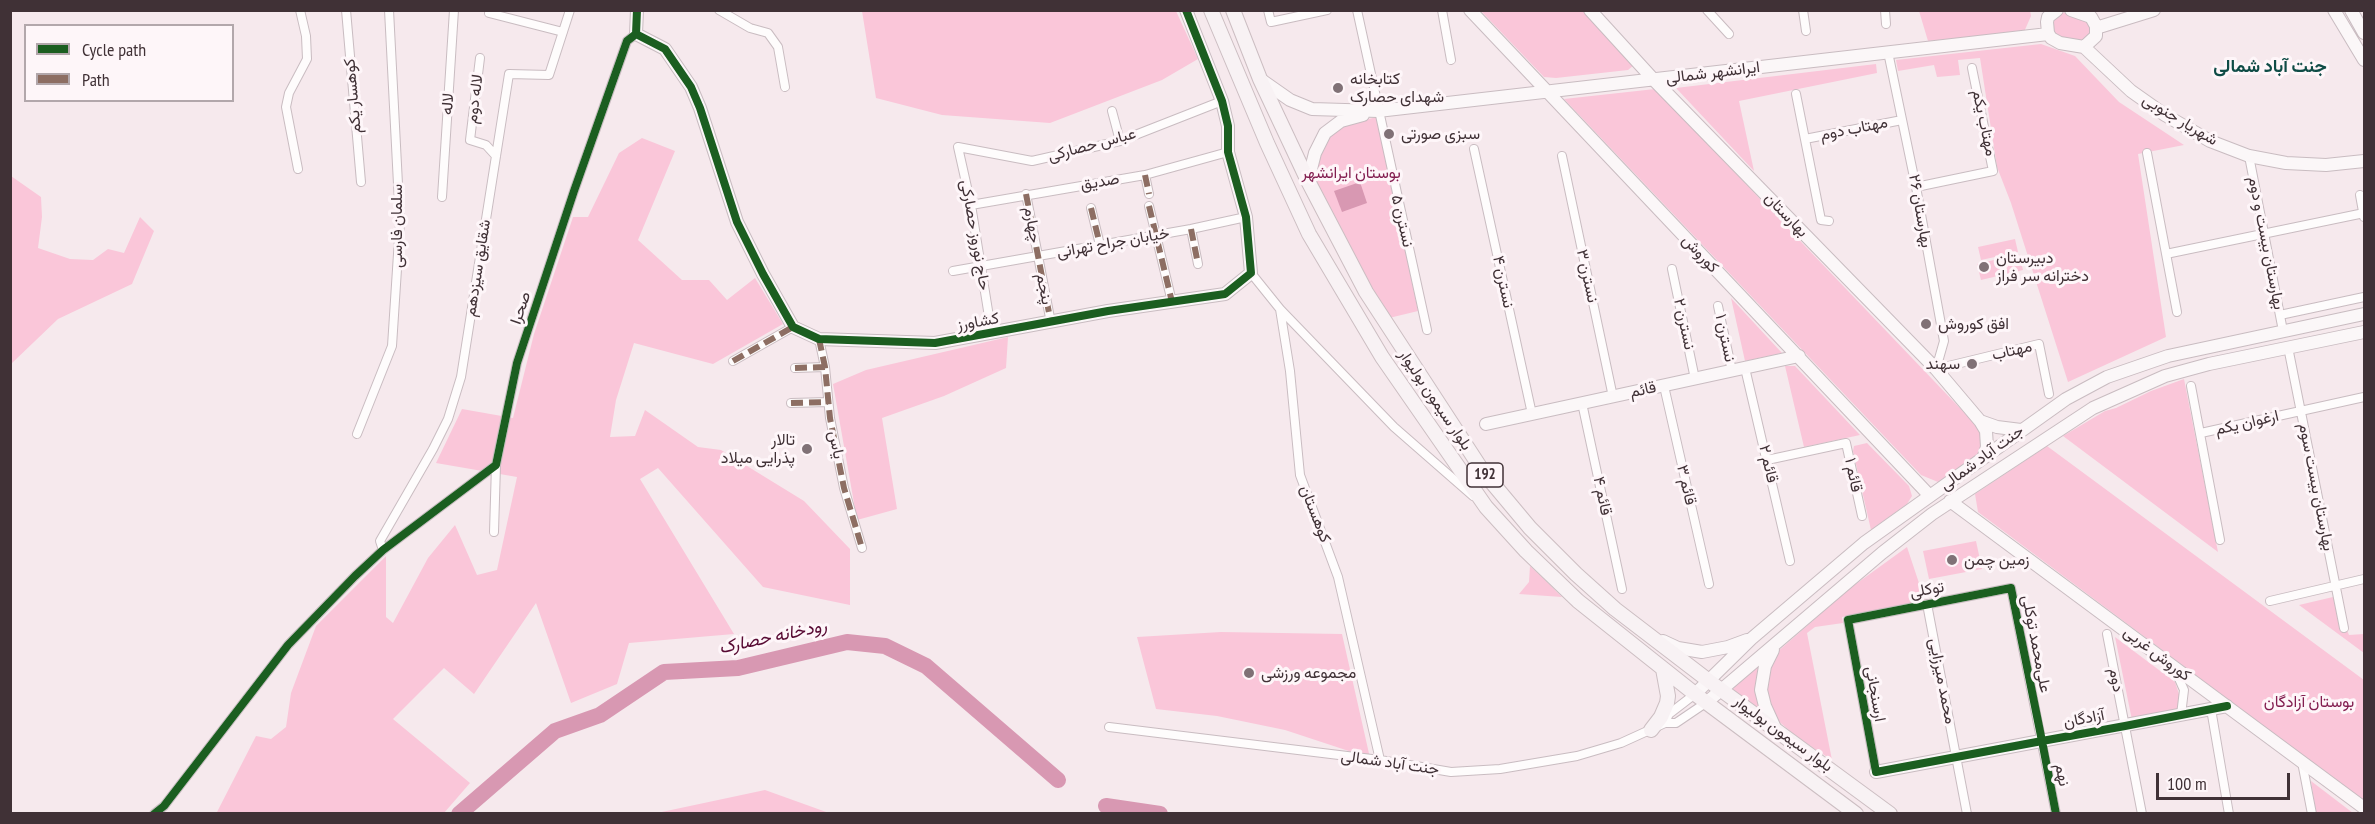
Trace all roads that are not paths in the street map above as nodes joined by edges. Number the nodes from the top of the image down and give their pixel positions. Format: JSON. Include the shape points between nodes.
{"nodes":[{"id":1,"x":300,"y":10,"type":"edge"},
{"id":2,"x":346,"y":10,"type":"edge"},
{"id":3,"x":389,"y":10,"type":"edge"},
{"id":4,"x":454,"y":10,"type":"edge"},
{"id":5,"x":570,"y":10,"type":"edge"},
{"id":6,"x":638,"y":10,"type":"edge"},
{"id":7,"x":719,"y":10,"type":"edge"},
{"id":8,"x":1185,"y":10,"type":"edge"},
{"id":9,"x":1211,"y":10,"type":"edge"},
{"id":10,"x":1233,"y":10,"type":"edge"},
{"id":11,"x":1268,"y":10,"type":"edge"},
{"id":12,"x":1327,"y":10,"type":"edge"},
{"id":13,"x":1357,"y":10,"type":"edge"},
{"id":14,"x":1442,"y":10,"type":"edge"},
{"id":15,"x":1470,"y":10,"type":"edge"},
{"id":16,"x":1590,"y":10,"type":"edge"},
{"id":17,"x":1707,"y":10,"type":"edge"},
{"id":18,"x":1803,"y":10,"type":"edge"},
{"id":19,"x":1885,"y":10,"type":"edge"},
{"id":20,"x":2056,"y":10,"type":"edge"},
{"id":21,"x":2071,"y":10,"type":"edge"},
{"id":22,"x":2154,"y":10,"type":"edge"},
{"id":23,"x":2334,"y":10,"type":"edge"},
{"id":24,"x":2351,"y":10,"type":"edge"},
{"id":25,"x":489,"y":14,"type":"dead end"},
{"id":26,"x":1886,"y":24,"type":"dead end"},
{"id":27,"x":2096,"y":28,"type":"junction"},
{"id":28,"x":1806,"y":31,"type":"dead end"},
{"id":29,"x":563,"y":32,"type":"junction"},
{"id":30,"x":2364,"y":33,"type":"edge"},
{"id":31,"x":636,"y":34,"type":"junction"},
{"id":32,"x":1729,"y":34,"type":"dead end"},
{"id":33,"x":2048,"y":34,"type":"junction"},
{"id":34,"x":2084,"y":47,"type":"junction"},
{"id":35,"x":1888,"y":52,"type":"junction"},
{"id":36,"x":480,"y":58,"type":"dead end"},
{"id":37,"x":1451,"y":60,"type":"dead end"},
{"id":38,"x":2364,"y":60,"type":"edge"},
{"id":39,"x":1972,"y":68,"type":"dead end"},
{"id":40,"x":1260,"y":79,"type":"junction"},
{"id":41,"x":1653,"y":79,"type":"junction"},
{"id":42,"x":785,"y":87,"type":"dead end"},
{"id":43,"x":1547,"y":92,"type":"junction"},
{"id":44,"x":1797,"y":94,"type":"dead end"},
{"id":45,"x":1222,"y":101,"type":"junction"},
{"id":46,"x":1112,"y":111,"type":"dead end"},
{"id":47,"x":1378,"y":111,"type":"junction"},
{"id":48,"x":1902,"y":120,"type":"junction"},
{"id":49,"x":1805,"y":139,"type":"junction"},
{"id":50,"x":1120,"y":141,"type":"junction"},
{"id":51,"x":958,"y":147,"type":"joint"},
{"id":52,"x":1474,"y":149,"type":"dead end"},
{"id":53,"x":1228,"y":152,"type":"junction"},
{"id":54,"x":2147,"y":153,"type":"dead end"},
{"id":55,"x":496,"y":156,"type":"junction"},
{"id":56,"x":1562,"y":156,"type":"dead end"},
{"id":57,"x":2249,"y":156,"type":"junction"},
{"id":58,"x":2364,"y":161,"type":"edge"},
{"id":59,"x":298,"y":169,"type":"dead end"},
{"id":60,"x":1145,"y":175,"type":"junction"},
{"id":61,"x":1308,"y":181,"type":"junction"},
{"id":62,"x":362,"y":182,"type":"dead end"},
{"id":63,"x":1916,"y":187,"type":"junction"},
{"id":64,"x":1026,"y":194,"type":"junction"},
{"id":65,"x":1149,"y":194,"type":"dead end"},
{"id":66,"x":2360,"y":195,"type":"dead end"},
{"id":67,"x":442,"y":196,"type":"dead end"},
{"id":68,"x":971,"y":205,"type":"junction"},
{"id":69,"x":1149,"y":206,"type":"dead end"},
{"id":70,"x":1091,"y":208,"type":"dead end"},
{"id":71,"x":2364,"y":215,"type":"edge"},
{"id":72,"x":1246,"y":217,"type":"junction"},
{"id":73,"x":1829,"y":221,"type":"dead end"},
{"id":74,"x":1191,"y":229,"type":"junction"},
{"id":75,"x":2264,"y":234,"type":"junction"},
{"id":76,"x":1156,"y":235,"type":"junction"},
{"id":77,"x":1100,"y":245,"type":"junction"},
{"id":78,"x":2166,"y":254,"type":"junction"},
{"id":79,"x":1038,"y":256,"type":"junction"},
{"id":80,"x":1198,"y":264,"type":"dead end"},
{"id":81,"x":980,"y":266,"type":"junction"},
{"id":82,"x":1672,"y":269,"type":"dead end"},
{"id":83,"x":953,"y":271,"type":"dead end"},
{"id":84,"x":1251,"y":273,"type":"junction"},
{"id":85,"x":2364,"y":297,"type":"edge"},
{"id":86,"x":1172,"y":302,"type":"junction"},
{"id":87,"x":1718,"y":306,"type":"dead end"},
{"id":88,"x":1280,"y":309,"type":"junction"},
{"id":89,"x":2177,"y":312,"type":"dead end"},
{"id":90,"x":2364,"y":314,"type":"edge"},
{"id":91,"x":2280,"y":315,"type":"junction"},
{"id":92,"x":990,"y":323,"type":"dead end"},
{"id":93,"x":1051,"y":323,"type":"junction"},
{"id":94,"x":793,"y":327,"type":"junction"},
{"id":95,"x":1427,"y":330,"type":"dead end"},
{"id":96,"x":2283,"y":331,"type":"junction"},
{"id":97,"x":2364,"y":332,"type":"edge"},
{"id":98,"x":819,"y":339,"type":"junction"},
{"id":99,"x":2288,"y":347,"type":"junction"},
{"id":100,"x":1799,"y":357,"type":"junction"},
{"id":101,"x":733,"y":361,"type":"dead end"},
{"id":102,"x":825,"y":367,"type":"junction"},
{"id":103,"x":795,"y":368,"type":"dead end"},
{"id":104,"x":1745,"y":368,"type":"junction"},
{"id":105,"x":1936,"y":369,"type":"junction"},
{"id":106,"x":1732,"y":371,"type":"junction"},
{"id":107,"x":1695,"y":379,"type":"junction"},
{"id":108,"x":1664,"y":386,"type":"junction"},
{"id":109,"x":2191,"y":386,"type":"dead end"},
{"id":110,"x":2049,"y":394,"type":"dead end"},
{"id":111,"x":1613,"y":397,"type":"junction"},
{"id":112,"x":2364,"y":397,"type":"edge"},
{"id":113,"x":828,"y":402,"type":"junction"},
{"id":114,"x":791,"y":403,"type":"dead end"},
{"id":115,"x":1582,"y":403,"type":"junction"},
{"id":116,"x":2301,"y":411,"type":"junction"},
{"id":117,"x":1532,"y":414,"type":"junction"},
{"id":118,"x":1980,"y":421,"type":"junction"},
{"id":119,"x":1486,"y":424,"type":"dead end"},
{"id":120,"x":2021,"y":430,"type":"junction"},
{"id":121,"x":2201,"y":433,"type":"junction"},
{"id":122,"x":357,"y":434,"type":"dead end"},
{"id":123,"x":1984,"y":456,"type":"junction"},
{"id":124,"x":1767,"y":460,"type":"junction"},
{"id":125,"x":496,"y":465,"type":"junction"},
{"id":126,"x":1930,"y":496,"type":"junction"},
{"id":127,"x":1950,"y":501,"type":"junction"},
{"id":128,"x":1486,"y":507,"type":"junction"},
{"id":129,"x":1862,"y":516,"type":"dead end"},
{"id":130,"x":494,"y":532,"type":"dead end"},
{"id":131,"x":2220,"y":540,"type":"dead end"},
{"id":132,"x":862,"y":548,"type":"dead end"},
{"id":133,"x":383,"y":550,"type":"junction"},
{"id":134,"x":1790,"y":561,"type":"dead end"},
{"id":135,"x":2364,"y":579,"type":"edge"},
{"id":136,"x":1708,"y":584,"type":"dead end"},
{"id":137,"x":2336,"y":585,"type":"junction"},
{"id":138,"x":2012,"y":588,"type":"joint"},
{"id":139,"x":1622,"y":589,"type":"dead end"},
{"id":140,"x":2270,"y":601,"type":"dead end"},
{"id":141,"x":1927,"y":604,"type":"junction"},
{"id":142,"x":1848,"y":620,"type":"joint"},
{"id":143,"x":2344,"y":628,"type":"dead end"},
{"id":144,"x":2107,"y":634,"type":"dead end"},
{"id":145,"x":1655,"y":638,"type":"junction"},
{"id":146,"x":1751,"y":639,"type":"junction"},
{"id":147,"x":1779,"y":642,"type":"junction"},
{"id":148,"x":2173,"y":666,"type":"junction"},
{"id":149,"x":1663,"y":669,"type":"junction"},
{"id":150,"x":1709,"y":681,"type":"junction"},
{"id":151,"x":1721,"y":689,"type":"junction"},
{"id":152,"x":1695,"y":694,"type":"junction"},
{"id":153,"x":1707,"y":702,"type":"junction"},
{"id":154,"x":2227,"y":706,"type":"junction"},
{"id":155,"x":2211,"y":709,"type":"junction"},
{"id":156,"x":2181,"y":715,"type":"junction"},
{"id":157,"x":1665,"y":723,"type":"junction"},
{"id":158,"x":2125,"y":726,"type":"junction"},
{"id":159,"x":1110,"y":727,"type":"dead end"},
{"id":160,"x":1775,"y":728,"type":"junction"},
{"id":161,"x":1651,"y":730,"type":"junction"},
{"id":162,"x":2042,"y":741,"type":"junction"},
{"id":163,"x":1956,"y":757,"type":"junction"},
{"id":164,"x":1380,"y":760,"type":"junction"},
{"id":165,"x":2302,"y":762,"type":"junction"},
{"id":166,"x":1875,"y":772,"type":"joint"},
{"id":167,"x":2361,"y":809,"type":"edge"},
{"id":168,"x":154,"y":813,"type":"edge"},
{"id":169,"x":1856,"y":813,"type":"edge"},
{"id":170,"x":1890,"y":813,"type":"edge"},
{"id":171,"x":1967,"y":813,"type":"edge"},
{"id":172,"x":2056,"y":813,"type":"edge"},
{"id":173,"x":2142,"y":813,"type":"edge"},
{"id":174,"x":2229,"y":813,"type":"edge"},
{"id":175,"x":2312,"y":813,"type":"edge"}],
"edges":[{"from":1,"to":59,"type":"street","via":[[307,59],[286,107]]},
{"from":2,"to":62,"type":"street","name":"کوهسار یکم"},
{"from":3,"to":122,"type":"street","name":"سلمان فارسی","via":[[400,223],[393,346]]},
{"from":4,"to":67,"type":"street","name":"لاله"},
{"from":5,"to":29,"type":"street","name":"شقایق سیزدهم"},
{"from":6,"to":31,"type":"street"},
{"from":7,"to":42,"type":"street","via":[[750,28],[768,33],[778,47]]},
{"from":8,"to":45,"type":"street"},
{"from":9,"to":128,"type":"main road","name":"بلوار سیمون بولیوار","number":"192","via":[[1310,234],[1382,357]]},
{"from":10,"to":40,"type":"main road","name":"بلوار سیمون بولیوار","number":"192"},
{"from":11,"to":12,"type":"street","via":[[1271,22]]},
{"from":13,"to":47,"type":"street","name":"نسترن ۵"},
{"from":14,"to":37,"type":"street"},
{"from":15,"to":43,"type":"street","name":"کوروش"},
{"from":16,"to":41,"type":"street","name":"بهارستان"},
{"from":17,"to":32,"type":"street"},
{"from":18,"to":28,"type":"street"},
{"from":19,"to":26,"type":"street"},
{"from":20,"to":33,"type":"street","via":[[2047,22]]},
{"from":21,"to":27,"type":"street","via":[[2091,17]]},
{"from":22,"to":27,"type":"street"},
{"from":23,"to":38,"type":"street"},
{"from":24,"to":30,"type":"street"},
{"from":25,"to":29,"type":"street"},
{"from":27,"to":34,"type":"street","via":[[2093,41]]},
{"from":29,"to":55,"type":"street","name":"شقایق سیزدهم","via":[[549,75],[509,74]]},
{"from":31,"to":94,"type":"street","via":[[665,49],[691,87],[737,222]]},
{"from":31,"to":125,"type":"street","name":"صحرا","via":[[627,41],[517,363]]},
{"from":33,"to":34,"type":"street","via":[[2060,43]]},
{"from":33,"to":35,"type":"street","name":"ایرانشهر شمالی"},
{"from":34,"to":57,"type":"street","name":"شهریار جنوبی","via":[[2165,115],[2210,141]]},
{"from":35,"to":41,"type":"street","name":"ایرانشهر شمالی"},
{"from":35,"to":48,"type":"street","name":"بهارستان ۲۶"},
{"from":36,"to":55,"type":"street","name":"لاله دوم","via":[[470,140],[486,145]]},
{"from":39,"to":63,"type":"street","name":"مهتاب یکم","via":[[1993,171]]},
{"from":40,"to":47,"type":"street","via":[[1290,100],[1312,109]]},
{"from":40,"to":61,"type":"main road","name":"بلوار سیمون بولیوار","number":"192"},
{"from":41,"to":43,"type":"street","name":"ایرانشهر شمالی"},
{"from":41,"to":105,"type":"street","name":"بهارستان"},
{"from":43,"to":47,"type":"street","name":"ایرانشهر شمالی"},
{"from":43,"to":100,"type":"street","name":"کوروش"},
{"from":44,"to":49,"type":"street","name":"مهتاب دوم"},
{"from":45,"to":50,"type":"street","name":"عباس حصارکی"},
{"from":45,"to":53,"type":"street","via":[[1228,126]]},
{"from":46,"to":50,"type":"street"},
{"from":47,"to":61,"type":"street","via":[[1341,121],[1325,134]]},
{"from":47,"to":95,"type":"street","name":"نسترن ۵"},
{"from":48,"to":49,"type":"street","name":"مهتاب دوم"},
{"from":48,"to":63,"type":"street","name":"بهارستان ۲۶"},
{"from":49,"to":73,"type":"street","name":"مهتاب دوم","via":[[1821,220]]},
{"from":50,"to":51,"type":"street","name":"عباس حصارکی","via":[[1032,161]]},
{"from":51,"to":68,"type":"street","name":"حاج نوروز حصارکی"},
{"from":52,"to":117,"type":"street","name":"نسترن ۴"},
{"from":53,"to":60,"type":"street","name":"صدیق"},
{"from":53,"to":72,"type":"street"},
{"from":54,"to":78,"type":"street"},
{"from":55,"to":133,"type":"street","name":"شقایق سیزدهم","via":[[461,377],[448,419],[380,541]]},
{"from":56,"to":111,"type":"street","name":"نسترن ۳"},
{"from":57,"to":58,"type":"street","name":"شهریار جنوبی","via":[[2326,165]]},
{"from":57,"to":75,"type":"street","name":"بهارستان بیست و دوم"},
{"from":60,"to":64,"type":"street","name":"صدیق"},
{"from":60,"to":65,"type":"street"},
{"from":61,"to":145,"type":"main road","name":"بلوار سیمون بولیوار","number":"192","via":[[1372,301],[1484,473],[1530,528],[1576,574]]},
{"from":63,"to":105,"type":"street","name":"بهارستان ۲۶","via":[[1944,341]]},
{"from":64,"to":68,"type":"street","name":"صدیق"},
{"from":64,"to":79,"type":"street","name":"چهارم"},
{"from":66,"to":71,"type":"street"},
{"from":68,"to":81,"type":"street","name":"حاج نوروز حصارکی"},
{"from":69,"to":76,"type":"street"},
{"from":70,"to":77,"type":"street"},
{"from":71,"to":75,"type":"street"},
{"from":72,"to":74,"type":"street","name":"خیابان جراح تهرانی"},
{"from":72,"to":84,"type":"street"},
{"from":74,"to":76,"type":"street","name":"خیابان جراح تهرانی"},
{"from":74,"to":80,"type":"street"},
{"from":75,"to":78,"type":"street"},
{"from":75,"to":91,"type":"street","name":"بهارستان بیست و دوم"},
{"from":76,"to":77,"type":"street","name":"خیابان جراح تهرانی"},
{"from":76,"to":86,"type":"street"},
{"from":77,"to":79,"type":"street","name":"خیابان جراح تهرانی"},
{"from":78,"to":89,"type":"street"},
{"from":79,"to":81,"type":"street","name":"خیابان جراح تهرانی"},
{"from":79,"to":93,"type":"street","name":"پنجم"},
{"from":81,"to":83,"type":"street","name":"خیابان جراح تهرانی"},
{"from":81,"to":92,"type":"street","name":"حاج نوروز حصارکی"},
{"from":82,"to":107,"type":"street","name":"نسترن ۲"},
{"from":84,"to":86,"type":"street","name":"کشاورز","via":[[1226,294]]},
{"from":84,"to":88,"type":"street","name":"کوهستان"},
{"from":85,"to":91,"type":"street"},
{"from":86,"to":93,"type":"street","name":"کشاورز"},
{"from":87,"to":106,"type":"street","name":"نسترن ۱"},
{"from":88,"to":128,"type":"street","via":[[1394,427]]},
{"from":88,"to":164,"type":"street","name":"کوهستان","via":[[1300,475],[1338,577]]},
{"from":90,"to":96,"type":"street","name":"جنت آباد شمالی"},
{"from":91,"to":96,"type":"street","name":"بهارستان بیست و دوم"},
{"from":93,"to":98,"type":"street","name":"کشاورز","via":[[935,343]]},
{"from":94,"to":98,"type":"street","name":"کشاورز"},
{"from":94,"to":101,"type":"street"},
{"from":96,"to":120,"type":"street","name":"جنت آباد شمالی","via":[[2168,356],[2107,377]]},
{"from":97,"to":99,"type":"street","name":"جنت آباد شمالی"},
{"from":98,"to":102,"type":"street","name":"یاس"},
{"from":99,"to":116,"type":"street","name":"بهارستان بیست سوم"},
{"from":99,"to":127,"type":"street","name":"جنت آباد شمالی","via":[[2209,364],[2136,387],[2093,408]]},
{"from":100,"to":104,"type":"street","name":"قائم"},
{"from":100,"to":126,"type":"street","name":"کوروش"},
{"from":102,"to":103,"type":"street"},
{"from":102,"to":113,"type":"street","name":"یاس"},
{"from":104,"to":106,"type":"street","name":"قائم"},
{"from":104,"to":124,"type":"street","name":"قائم ۲"},
{"from":105,"to":110,"type":"street","name":"مهتاب","via":[[2039,345]]},
{"from":105,"to":118,"type":"street","name":"بهارستان"},
{"from":106,"to":107,"type":"street","name":"قائم"},
{"from":107,"to":108,"type":"street","name":"قائم"},
{"from":108,"to":111,"type":"street","name":"قائم"},
{"from":108,"to":136,"type":"street","name":"قائم ۳"},
{"from":109,"to":121,"type":"street"},
{"from":111,"to":115,"type":"street","name":"قائم"},
{"from":112,"to":116,"type":"street","name":"ارغوان یکم"},
{"from":113,"to":114,"type":"street"},
{"from":113,"to":132,"type":"street","name":"یاس","via":[[844,488]]},
{"from":115,"to":117,"type":"street","name":"قائم"},
{"from":115,"to":139,"type":"street","name":"قائم ۴"},
{"from":116,"to":121,"type":"street","name":"ارغوان یکم"},
{"from":116,"to":137,"type":"street","name":"بهارستان بیست سوم"},
{"from":117,"to":119,"type":"street","name":"قائم"},
{"from":118,"to":120,"type":"street","via":[[1997,428]]},
{"from":118,"to":123,"type":"street","name":"بهارستان","via":[[1986,431]]},
{"from":120,"to":123,"type":"street","name":"جنت آباد شمالی"},
{"from":121,"to":131,"type":"street"},
{"from":123,"to":126,"type":"street","name":"جنت آباد شمالی"},
{"from":124,"to":129,"type":"street","name":"قائم ۱","via":[[1846,443]]},
{"from":124,"to":134,"type":"street","name":"قائم ۲"},
{"from":125,"to":130,"type":"street","name":"صحرا"},
{"from":125,"to":133,"type":"street"},
{"from":126,"to":146,"type":"street","name":"جنت آباد شمالی","via":[[1864,543]]},
{"from":127,"to":147,"type":"street","name":"جنت آباد شمالی","via":[[1882,553]]},
{"from":127,"to":148,"type":"street","name":"کوروش غربی"},
{"from":128,"to":149,"type":"main road","name":"بلوار سیمون بولیوار","number":"192","via":[[1578,601]]},
{"from":133,"to":168,"type":"street","via":[[288,645],[164,807]]},
{"from":135,"to":137,"type":"street"},
{"from":137,"to":140,"type":"street"},
{"from":137,"to":143,"type":"street","name":"بهارستان بیست سوم"},
{"from":138,"to":141,"type":"street","name":"توکلی"},
{"from":138,"to":162,"type":"street","name":"علی‌محمد توکلی"},
{"from":141,"to":142,"type":"street","name":"توکلی"},
{"from":141,"to":163,"type":"street","name":"محمد میرزایی"},
{"from":142,"to":166,"type":"street","name":"ارسنجانی"},
{"from":144,"to":158,"type":"street","name":"دوم"},
{"from":145,"to":146,"type":"street","via":[[1678,648],[1702,652]]},
{"from":145,"to":150,"type":"main road","name":"بلوار سیمون بولیوار","number":"192"},
{"from":146,"to":150,"type":"street","name":"جنت آباد شمالی"},
{"from":147,"to":151,"type":"street","name":"جنت آباد شمالی"},
{"from":147,"to":160,"type":"street","via":[[1765,666],[1761,690]]},
{"from":148,"to":154,"type":"street","name":"کوروش غربی"},
{"from":148,"to":156,"type":"street","via":[[2184,690]]},
{"from":149,"to":152,"type":"main road","name":"بلوار سیمون بولیوار","number":"192"},
{"from":149,"to":161,"type":"main road","via":[[1667,703]]},
{"from":150,"to":151,"type":"main road","name":"بلوار سیمون بولیوار","number":"192"},
{"from":150,"to":152,"type":"street","name":"جنت آباد شمالی"},
{"from":151,"to":153,"type":"street","name":"جنت آباد شمالی"},
{"from":151,"to":160,"type":"main road","name":"بلوار سیمون بولیوار","number":"192"},
{"from":152,"to":153,"type":"main road","name":"بلوار سیمون بولیوار","number":"192"},
{"from":152,"to":157,"type":"street","name":"جنت آباد شمالی","via":[[1669,714]]},
{"from":153,"to":157,"type":"street","name":"جنت آباد شمالی","via":[[1676,723]]},
{"from":153,"to":169,"type":"main road","name":"بلوار سیمون بولیوار","number":"192"},
{"from":154,"to":155,"type":"street","name":"آزادگان"},
{"from":154,"to":165,"type":"street","name":"کوروش غربی"},
{"from":155,"to":156,"type":"street","name":"آزادگان"},
{"from":155,"to":174,"type":"street"},
{"from":156,"to":158,"type":"street","name":"آزادگان"},
{"from":157,"to":161,"type":"street","name":"جنت آباد شمالی"},
{"from":158,"to":162,"type":"street","name":"آزادگان"},
{"from":158,"to":173,"type":"street","name":"دوم"},
{"from":159,"to":164,"type":"street","name":"جنت آباد شمالی"},
{"from":160,"to":170,"type":"main road","name":"بلوار سیمون بولیوار","number":"192"},
{"from":161,"to":164,"type":"street","name":"جنت آباد شمالی","via":[[1577,756],[1500,769],[1450,772]]},
{"from":162,"to":163,"type":"street","name":"آزادگان"},
{"from":162,"to":172,"type":"street","name":"نهم"},
{"from":163,"to":166,"type":"street","name":"آزادگان"},
{"from":163,"to":171,"type":"street","name":"محمد میرزایی"},
{"from":165,"to":167,"type":"street","name":"کوروش غربی"},
{"from":165,"to":175,"type":"street"}]}
